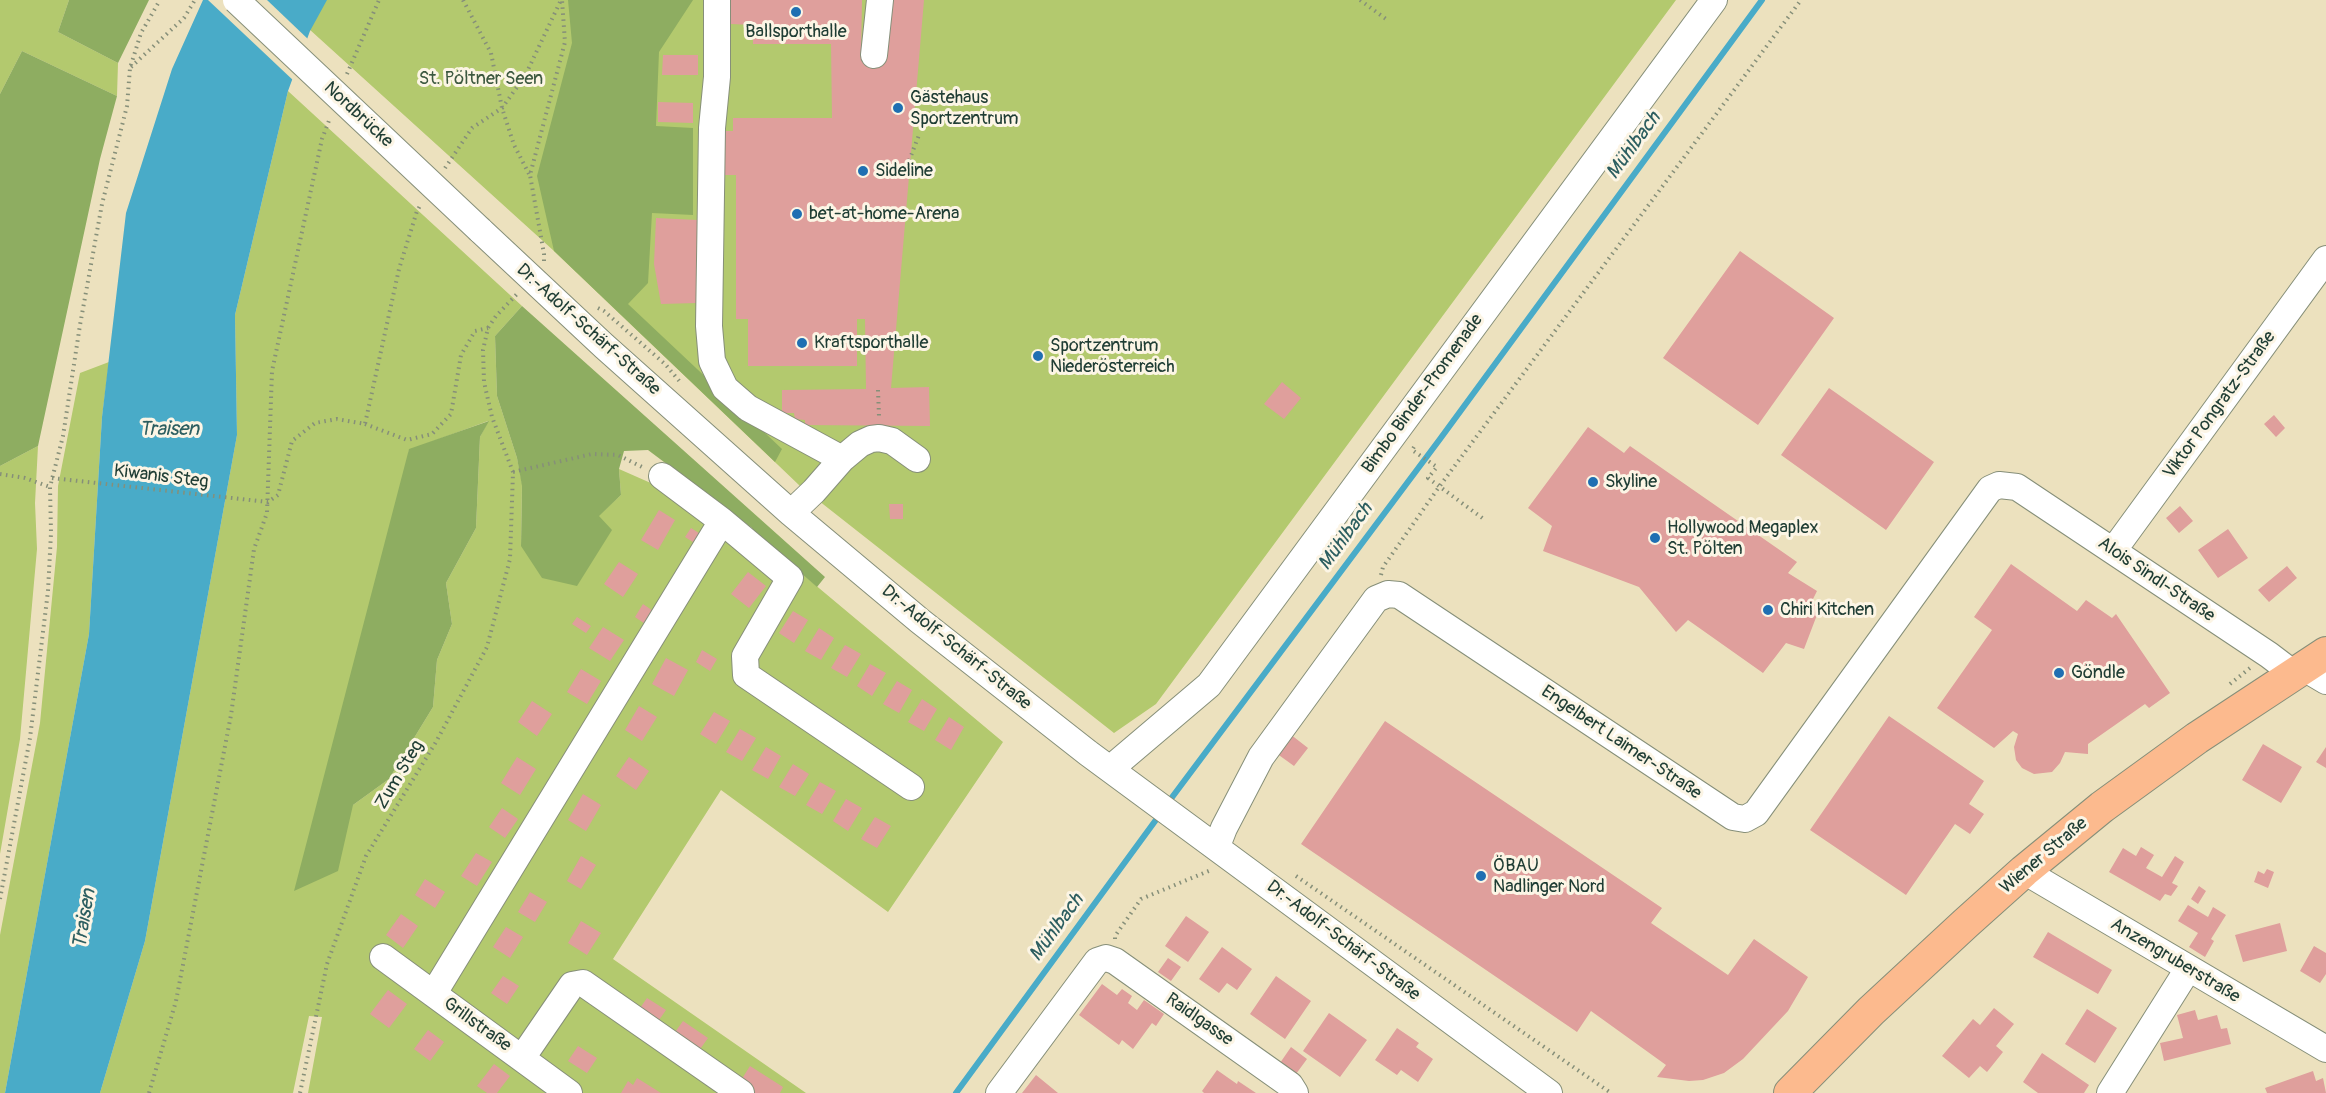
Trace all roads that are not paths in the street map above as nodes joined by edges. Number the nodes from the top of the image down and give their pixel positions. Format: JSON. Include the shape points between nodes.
{"nodes":[{"id":1,"x":236,"y":0,"type":"edge"},
{"id":2,"x":717,"y":0,"type":"edge"},
{"id":3,"x":880,"y":0,"type":"edge"},
{"id":4,"x":1714,"y":0,"type":"edge"},
{"id":5,"x":874,"y":55,"type":"dead end"},
{"id":6,"x":480,"y":230,"type":"joint"},
{"id":7,"x":2326,"y":259,"type":"edge"},
{"id":8,"x":842,"y":459,"type":"junction"},
{"id":9,"x":917,"y":459,"type":"dead end"},
{"id":10,"x":662,"y":476,"type":"road end"},
{"id":11,"x":2017,"y":488,"type":"joint"},
{"id":12,"x":791,"y":513,"type":"junction"},
{"id":13,"x":722,"y":521,"type":"junction"},
{"id":14,"x":2114,"y":551,"type":"junction"},
{"id":15,"x":2313,"y":669,"type":"edge"},
{"id":16,"x":1110,"y":769,"type":"junction"},
{"id":17,"x":910,"y":787,"type":"dead end"},
{"id":18,"x":1221,"y":849,"type":"junction"},
{"id":19,"x":2024,"y":871,"type":"junction"},
{"id":20,"x":384,"y":957,"type":"dead end"},
{"id":21,"x":2188,"y":969,"type":"junction"},
{"id":22,"x":434,"y":993,"type":"junction"},
{"id":23,"x":1461,"y":1030,"type":"junction"},
{"id":24,"x":2326,"y":1049,"type":"edge"},
{"id":25,"x":522,"y":1058,"type":"junction"},
{"id":26,"x":569,"y":1093,"type":"edge"},
{"id":27,"x":741,"y":1093,"type":"edge"},
{"id":28,"x":999,"y":1093,"type":"edge"},
{"id":29,"x":1295,"y":1093,"type":"edge"},
{"id":30,"x":1549,"y":1093,"type":"edge"},
{"id":31,"x":1569,"y":1093,"type":"edge"},
{"id":32,"x":1790,"y":1093,"type":"edge"},
{"id":33,"x":2110,"y":1093,"type":"edge"}],
"edges":[{"from":1,"to":6,"type":"street","name":"Nordbrücke","bridge":true},
{"from":2,"to":8,"type":"street","via":[[711,175],[712,361],[725,388],[748,408]]},
{"from":3,"to":5,"type":"street"},
{"from":4,"to":16,"type":"street","name":"Bimbo Binder-Promenade","via":[[1209,684]]},
{"from":6,"to":12,"type":"street","name":"Dr.-Adolf-Schärf-Straße"},
{"from":7,"to":14,"type":"street","name":"Viktor Pongratz-Straße"},
{"from":8,"to":9,"type":"street","via":[[860,444],[879,438],[892,441]]},
{"from":8,"to":12,"type":"street"},
{"from":10,"to":13,"type":"street"},
{"from":11,"to":14,"type":"street","name":"Alois Sindl-Straße"},
{"from":11,"to":18,"type":"street","name":"Engelbert Laimer-Straße","via":[[1999,485],[1990,489],[1755,813],[1744,819],[1732,817],[1399,595],[1388,594],[1376,599],[1261,757]]},
{"from":12,"to":16,"type":"street","name":"Dr.-Adolf-Schärf-Straße","via":[[920,621]]},
{"from":13,"to":17,"type":"street","via":[[790,578],[745,656],[746,675]]},
{"from":13,"to":22,"type":"street"},
{"from":14,"to":15,"type":"street","name":"Alois Sindl-Straße","via":[[2269,655]]},
{"from":15,"to":19,"type":"main road","name":"Wiener Straße","via":[[2197,738],[2102,807]]},
{"from":16,"to":18,"type":"street","name":"Dr.-Adolf-Schärf-Straße"},
{"from":18,"to":23,"type":"street","name":"Dr.-Adolf-Schärf-Straße"},
{"from":19,"to":21,"type":"street","name":"Anzengruberstraße"},
{"from":19,"to":32,"type":"main road","name":"Wiener Straße","via":[[1871,1011]]},
{"from":20,"to":22,"type":"street","name":"Grillstraße"},
{"from":21,"to":24,"type":"street","name":"Anzengruberstraße"},
{"from":21,"to":33,"type":"street"},
{"from":22,"to":25,"type":"street","name":"Grillstraße"},
{"from":23,"to":30,"type":"street","name":"Dr.-Adolf-Schärf-Straße"},
{"from":23,"to":31,"type":"street","name":"Dr.-Adolf-Schärf-Straße"},
{"from":25,"to":26,"type":"street","name":"Grillstraße"},
{"from":25,"to":27,"type":"street","via":[[572,985],[583,983]]},
{"from":28,"to":29,"type":"street","name":"Raidlgasse","via":[[1106,961],[1290,1085]]}]}
